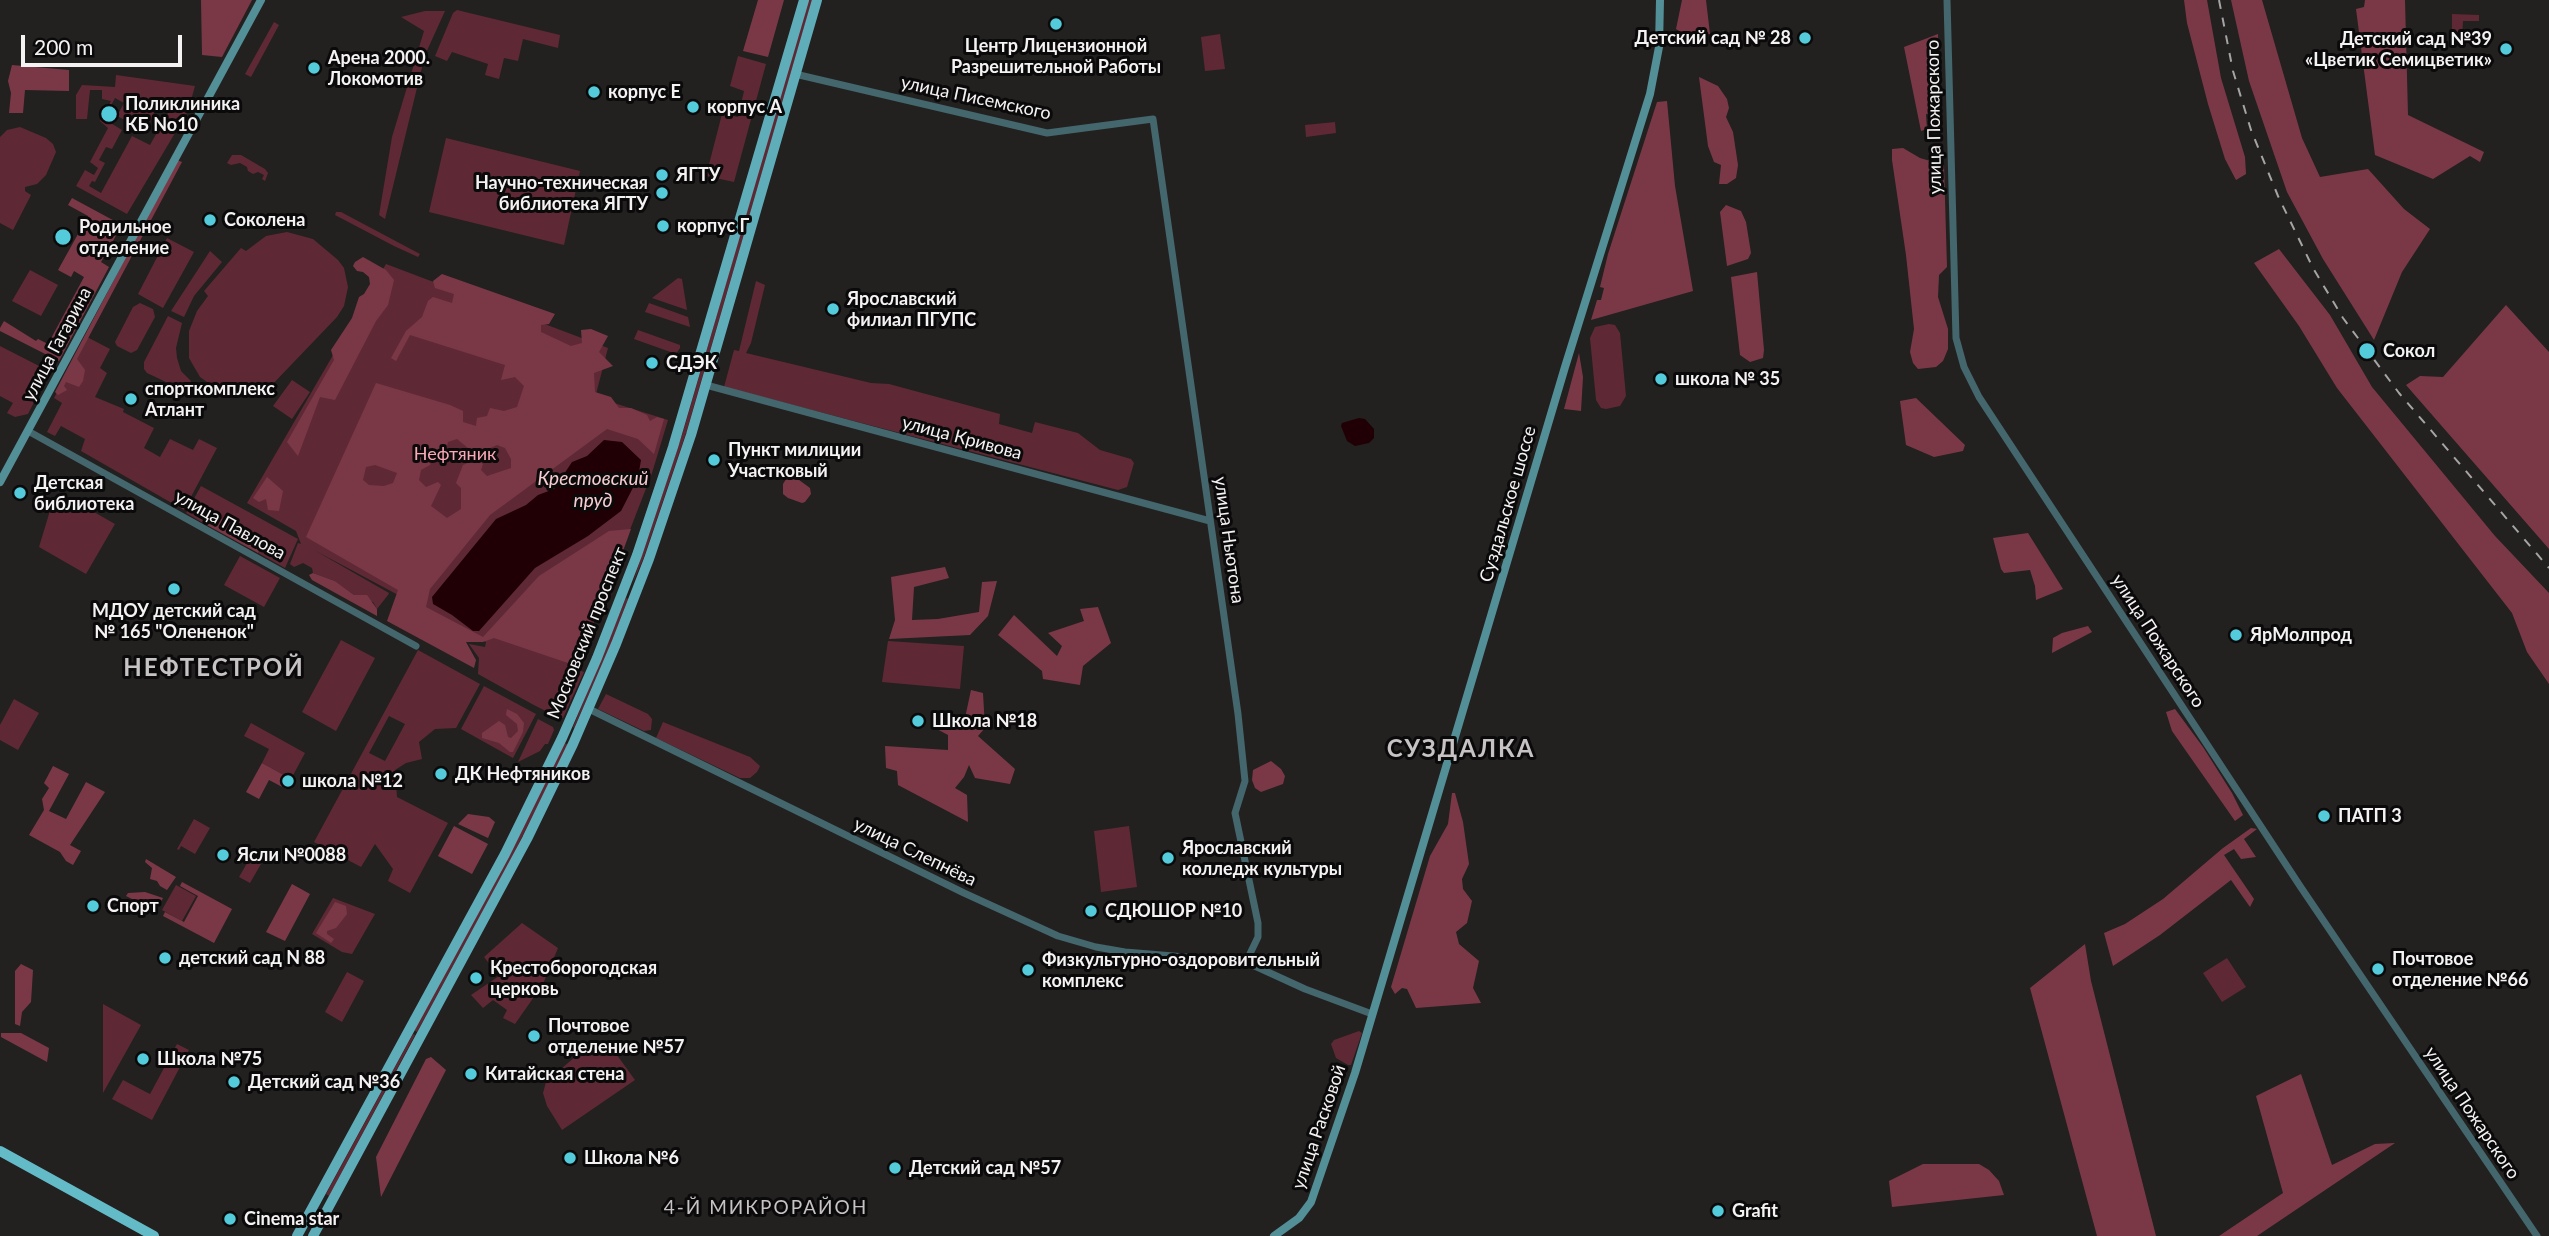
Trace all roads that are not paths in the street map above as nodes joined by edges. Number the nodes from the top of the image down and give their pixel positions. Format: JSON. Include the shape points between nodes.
{"nodes":[{"id":1,"x":261,"y":0,"type":"edge"},
{"id":2,"x":804,"y":0,"type":"edge"},
{"id":3,"x":817,"y":0,"type":"edge"},
{"id":4,"x":1660,"y":0,"type":"edge"},
{"id":5,"x":1947,"y":0,"type":"edge"},
{"id":6,"x":795,"y":74,"type":"junction"},
{"id":7,"x":1153,"y":119,"type":"joint"},
{"id":8,"x":706,"y":386,"type":"junction"},
{"id":9,"x":28,"y":431,"type":"junction"},
{"id":10,"x":0,"y":482,"type":"edge"},
{"id":11,"x":1210,"y":521,"type":"junction"},
{"id":12,"x":624,"y":588,"type":"junction"},
{"id":13,"x":636,"y":593,"type":"junction"},
{"id":14,"x":416,"y":646,"type":"dead end"},
{"id":15,"x":589,"y":709,"type":"junction"},
{"id":16,"x":566,"y":728,"type":"junction"},
{"id":17,"x":578,"y":734,"type":"junction"},
{"id":18,"x":1246,"y":962,"type":"junction"},
{"id":19,"x":1372,"y":1014,"type":"junction"},
{"id":20,"x":0,"y":1151,"type":"edge"},
{"id":21,"x":320,"y":1196,"type":"junction"},
{"id":22,"x":331,"y":1202,"type":"junction"},
{"id":23,"x":308,"y":1217,"type":"junction"},
{"id":24,"x":319,"y":1224,"type":"junction"},
{"id":25,"x":154,"y":1236,"type":"edge"},
{"id":26,"x":297,"y":1236,"type":"edge"},
{"id":27,"x":313,"y":1236,"type":"edge"},
{"id":28,"x":1274,"y":1236,"type":"edge"},
{"id":29,"x":2536,"y":1236,"type":"edge"}],
"edges":[{"from":1,"to":9,"type":"main road","name":"улица Гагарина"},
{"from":2,"to":12,"type":"main road","name":"Московский проспект","via":[[680,426]]},
{"from":3,"to":6,"type":"main road","name":"Московский проспект"},
{"from":4,"to":19,"type":"main road","name":"Суздальское шоссе","via":[[1659,47],[1650,94]]},
{"from":5,"to":29,"type":"street","name":"улица Пожарского","via":[[1955,338],[1964,367],[1979,397],[2300,886]]},
{"from":6,"to":7,"type":"street","name":"улица Писемского","via":[[1047,133]]},
{"from":6,"to":8,"type":"main road","name":"Московский проспект"},
{"from":7,"to":11,"type":"street","name":"улица Ньютона"},
{"from":8,"to":11,"type":"street","name":"улица Кривова"},
{"from":8,"to":13,"type":"main road","name":"Московский проспект"},
{"from":9,"to":10,"type":"main road","name":"улица Гагарина"},
{"from":9,"to":14,"type":"street","name":"улица Павлова"},
{"from":11,"to":18,"type":"street","name":"улица Ньютона","via":[[1245,781],[1235,813],[1258,923],[1258,937]]},
{"from":12,"to":13,"type":"main road"},
{"from":12,"to":16,"type":"main road","name":"Московский проспект"},
{"from":13,"to":15,"type":"main road","name":"Московский проспект"},
{"from":15,"to":17,"type":"main road","name":"Московский проспект"},
{"from":15,"to":18,"type":"street","name":"улица Слепнёва","via":[[1058,936],[1125,952]]},
{"from":16,"to":17,"type":"street"},
{"from":16,"to":21,"type":"main road","name":"Московский проспект","via":[[499,863]]},
{"from":17,"to":22,"type":"main road","name":"Московский проспект","via":[[516,859]]},
{"from":18,"to":19,"type":"street","name":"улица Слепнёва"},
{"from":19,"to":28,"type":"main road","name":"улица Расковой","via":[[1311,1202],[1299,1218]]},
{"from":20,"to":25,"type":"highway"},
{"from":21,"to":22,"type":"main road"},
{"from":21,"to":23,"type":"main road","name":"Московский проспект"},
{"from":22,"to":24,"type":"main road","name":"Московский проспект"},
{"from":23,"to":24,"type":"main road"},
{"from":23,"to":26,"type":"main road","name":"Московский проспект"},
{"from":24,"to":27,"type":"main road","name":"Московский проспект"}]}
